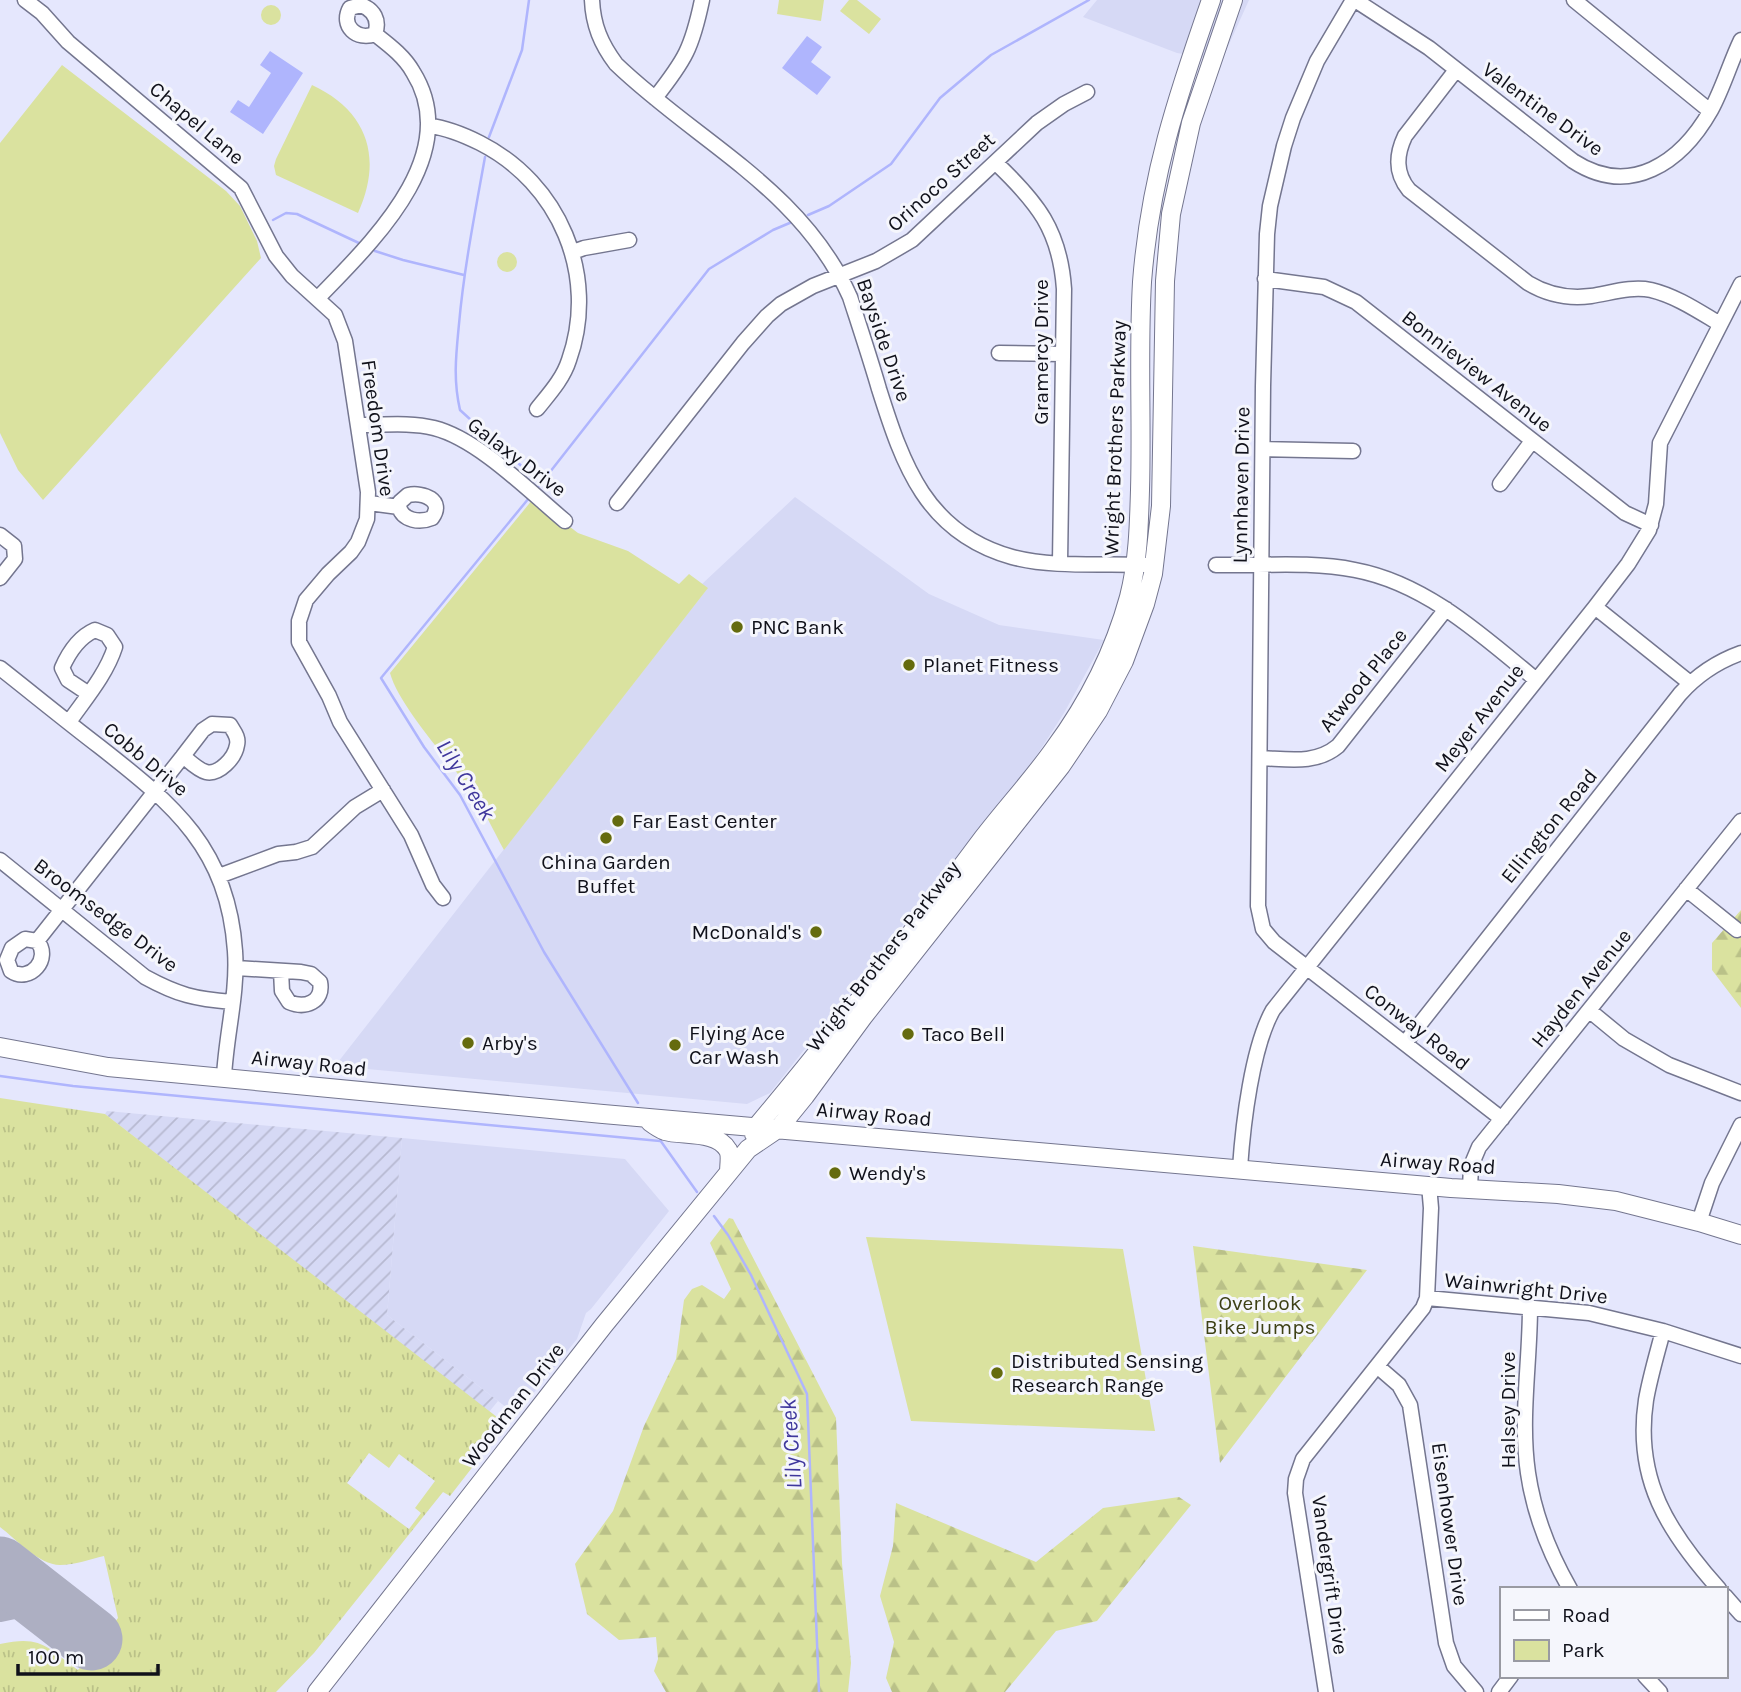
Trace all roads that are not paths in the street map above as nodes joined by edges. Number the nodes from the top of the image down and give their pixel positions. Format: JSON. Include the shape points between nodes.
{"nodes":[{"id":1,"x":25,"y":0,"type":"edge"},
{"id":2,"x":592,"y":0,"type":"edge"},
{"id":3,"x":702,"y":0,"type":"edge"},
{"id":4,"x":1211,"y":0,"type":"edge"},
{"id":5,"x":1233,"y":0,"type":"edge"},
{"id":6,"x":1354,"y":0,"type":"edge"},
{"id":7,"x":1574,"y":0,"type":"edge"},
{"id":8,"x":375,"y":34,"type":"dead end"},
{"id":9,"x":1741,"y":40,"type":"edge"},
{"id":10,"x":1456,"y":69,"type":"junction"},
{"id":11,"x":1087,"y":92,"type":"dead end"},
{"id":12,"x":655,"y":98,"type":"junction"},
{"id":13,"x":1710,"y":111,"type":"junction"},
{"id":14,"x":430,"y":126,"type":"junction"},
{"id":15,"x":996,"y":163,"type":"junction"},
{"id":16,"x":629,"y":240,"type":"dead end"},
{"id":17,"x":573,"y":252,"type":"junction"},
{"id":18,"x":840,"y":275,"type":"junction"},
{"id":19,"x":1265,"y":279,"type":"junction"},
{"id":20,"x":1741,"y":284,"type":"edge"},
{"id":21,"x":318,"y":298,"type":"junction"},
{"id":22,"x":1720,"y":324,"type":"junction"},
{"id":23,"x":999,"y":353,"type":"dead end"},
{"id":24,"x":1062,"y":354,"type":"junction"},
{"id":25,"x":537,"y":409,"type":"dead end"},
{"id":26,"x":359,"y":425,"type":"junction"},
{"id":27,"x":1532,"y":441,"type":"junction"},
{"id":28,"x":1263,"y":449,"type":"junction"},
{"id":29,"x":1353,"y":451,"type":"dead end"},
{"id":30,"x":1500,"y":484,"type":"dead end"},
{"id":31,"x":369,"y":503,"type":"junction"},
{"id":32,"x":617,"y":503,"type":"dead end"},
{"id":33,"x":399,"y":507,"type":"dead end"},
{"id":34,"x":565,"y":520,"type":"dead end"},
{"id":35,"x":1651,"y":525,"type":"junction"},
{"id":36,"x":0,"y":535,"type":"edge"},
{"id":37,"x":1060,"y":563,"type":"junction"},
{"id":38,"x":1135,"y":565,"type":"junction"},
{"id":39,"x":1154,"y":565,"type":"junction"},
{"id":40,"x":1216,"y":565,"type":"dead end"},
{"id":41,"x":1261,"y":566,"type":"junction"},
{"id":42,"x":0,"y":578,"type":"edge"},
{"id":43,"x":1595,"y":607,"type":"junction"},
{"id":44,"x":1446,"y":610,"type":"junction"},
{"id":45,"x":1741,"y":653,"type":"edge"},
{"id":46,"x":0,"y":668,"type":"edge"},
{"id":47,"x":1535,"y":679,"type":"junction"},
{"id":48,"x":1690,"y":683,"type":"junction"},
{"id":49,"x":89,"y":694,"type":"dead end"},
{"id":50,"x":69,"y":722,"type":"junction"},
{"id":51,"x":183,"y":756,"type":"dead end"},
{"id":52,"x":1260,"y":758,"type":"junction"},
{"id":53,"x":383,"y":790,"type":"junction"},
{"id":54,"x":156,"y":792,"type":"junction"},
{"id":55,"x":1741,"y":821,"type":"edge"},
{"id":56,"x":0,"y":860,"type":"edge"},
{"id":57,"x":219,"y":876,"type":"junction"},
{"id":58,"x":1686,"y":889,"type":"junction"},
{"id":59,"x":443,"y":898,"type":"dead end"},
{"id":60,"x":62,"y":910,"type":"junction"},
{"id":61,"x":1737,"y":930,"type":"dead end"},
{"id":62,"x":37,"y":941,"type":"dead end"},
{"id":63,"x":1307,"y":967,"type":"junction"},
{"id":64,"x":236,"y":968,"type":"junction"},
{"id":65,"x":281,"y":971,"type":"dead end"},
{"id":66,"x":232,"y":1002,"type":"junction"},
{"id":67,"x":1590,"y":1011,"type":"junction"},
{"id":68,"x":1405,"y":1043,"type":"junction"},
{"id":69,"x":0,"y":1047,"type":"edge"},
{"id":70,"x":224,"y":1077,"type":"junction"},
{"id":71,"x":1741,"y":1093,"type":"edge"},
{"id":72,"x":805,"y":1096,"type":"junction"},
{"id":73,"x":641,"y":1117,"type":"junction"},
{"id":74,"x":1502,"y":1119,"type":"junction"},
{"id":75,"x":1741,"y":1125,"type":"edge"},
{"id":76,"x":769,"y":1127,"type":"junction"},
{"id":77,"x":845,"y":1134,"type":"junction"},
{"id":78,"x":748,"y":1149,"type":"joint"},
{"id":79,"x":1240,"y":1168,"type":"junction"},
{"id":80,"x":729,"y":1172,"type":"junction"},
{"id":81,"x":1429,"y":1185,"type":"junction"},
{"id":82,"x":1470,"y":1188,"type":"junction"},
{"id":83,"x":1699,"y":1222,"type":"junction"},
{"id":84,"x":1741,"y":1235,"type":"edge"},
{"id":85,"x":1427,"y":1298,"type":"junction"},
{"id":86,"x":1530,"y":1307,"type":"junction"},
{"id":87,"x":1663,"y":1332,"type":"junction"},
{"id":88,"x":1741,"y":1356,"type":"edge"},
{"id":89,"x":1377,"y":1366,"type":"junction"},
{"id":90,"x":1569,"y":1587,"type":"edge"},
{"id":91,"x":1717,"y":1587,"type":"edge"},
{"id":92,"x":1727,"y":1598,"type":"edge"},
{"id":93,"x":1741,"y":1615,"type":"edge"},
{"id":94,"x":1647,"y":1678,"type":"edge"},
{"id":95,"x":317,"y":1692,"type":"edge"},
{"id":96,"x":1326,"y":1692,"type":"edge"},
{"id":97,"x":1476,"y":1692,"type":"edge"},
{"id":98,"x":1660,"y":1692,"type":"edge"}],
"edges":[{"from":1,"to":21,"type":"street","name":"Chapel Lane","via":[[241,188],[276,256]]},
{"from":2,"to":12,"type":"street","name":"Bayside Drive","via":[[595,25],[607,53]]},
{"from":3,"to":12,"type":"street","via":[[690,48]]},
{"from":4,"to":38,"type":"main road","name":"Wright Brothers Parkway","via":[[1173,113],[1149,212],[1142,282]]},
{"from":5,"to":39,"type":"main road","name":"Wright Brothers Parkway","via":[[1191,123],[1171,214],[1165,281],[1161,506]]},
{"from":6,"to":10,"type":"street","name":"Valentine Drive"},
{"from":6,"to":19,"type":"street","name":"Lynnhaven Drive","via":[[1317,61],[1284,146],[1270,206]]},
{"from":7,"to":13,"type":"street"},
{"from":8,"to":14,"type":"street","via":[[413,72]]},
{"from":9,"to":13,"type":"street","name":"Valentine Drive"},
{"from":10,"to":13,"type":"street","name":"Valentine Drive","via":[[1573,161],[1606,177],[1642,174],[1667,160],[1690,140]]},
{"from":10,"to":22,"type":"street","via":[[1401,145],[1398,167],[1409,190],[1541,291],[1578,297],[1650,290]]},
{"from":11,"to":15,"type":"street","name":"Orinoco Street","via":[[1049,114]]},
{"from":12,"to":18,"type":"street","name":"Bayside Drive","via":[[788,205]]},
{"from":14,"to":17,"type":"street","via":[[470,138],[520,169],[547,199]]},
{"from":14,"to":21,"type":"street","via":[[422,157],[397,209],[367,249]]},
{"from":15,"to":18,"type":"street","name":"Orinoco Street","via":[[912,240]]},
{"from":15,"to":24,"type":"street","name":"Gramercy Drive","via":[[1051,227],[1063,282]]},
{"from":16,"to":17,"type":"street"},
{"from":17,"to":25,"type":"street","via":[[579,297],[574,340],[562,375]]},
{"from":18,"to":32,"type":"street","name":"Orinoco Street","via":[[796,295],[754,330]]},
{"from":18,"to":37,"type":"street","name":"Bayside Drive","via":[[897,444],[922,495],[981,545],[1013,557]]},
{"from":19,"to":27,"type":"street","name":"Bonnieview Avenue","via":[[1310,284],[1343,294]]},
{"from":19,"to":28,"type":"street","name":"Lynnhaven Drive"},
{"from":20,"to":22,"type":"street","name":"Meyer Avenue"},
{"from":21,"to":26,"type":"street","name":"Freedom Drive","via":[[341,328]]},
{"from":22,"to":35,"type":"street","name":"Meyer Avenue","via":[[1660,443]]},
{"from":23,"to":24,"type":"street"},
{"from":24,"to":37,"type":"street","name":"Gramercy Drive"},
{"from":26,"to":31,"type":"street","name":"Freedom Drive"},
{"from":26,"to":34,"type":"street","name":"Galaxy Drive","via":[[430,427],[448,432],[479,450]]},
{"from":27,"to":30,"type":"street"},
{"from":27,"to":35,"type":"street","name":"Bonnieview Avenue","via":[[1625,513]]},
{"from":28,"to":29,"type":"street"},
{"from":28,"to":41,"type":"street","name":"Lynnhaven Drive"},
{"from":31,"to":33,"type":"street"},
{"from":31,"to":53,"type":"street","name":"Freedom Drive","via":[[358,542],[306,600],[298,633],[340,723]]},
{"from":35,"to":43,"type":"street","name":"Meyer Avenue"},
{"from":36,"to":42,"type":"street","via":[[14,546],[15,559]]},
{"from":37,"to":38,"type":"street","name":"Bayside Drive"},
{"from":38,"to":39,"type":"street","name":"Bayside Drive"},
{"from":38,"to":76,"type":"main road","name":"Wright Brothers Parkway","via":[[1119,629],[1079,713],[836,1028]]},
{"from":39,"to":72,"type":"main road","name":"Wright Brothers Parkway","via":[[1130,649],[1083,735]]},
{"from":40,"to":41,"type":"street"},
{"from":41,"to":44,"type":"street","via":[[1364,572],[1413,589]]},
{"from":41,"to":52,"type":"street","name":"Lynnhaven Drive"},
{"from":43,"to":47,"type":"street","name":"Meyer Avenue"},
{"from":43,"to":48,"type":"street"},
{"from":44,"to":47,"type":"street"},
{"from":44,"to":52,"type":"street","name":"Atwood Place","via":[[1331,752],[1305,760]]},
{"from":45,"to":48,"type":"street","name":"Ellington Road"},
{"from":46,"to":50,"type":"street","name":"Cobb Drive"},
{"from":47,"to":63,"type":"street","name":"Meyer Avenue"},
{"from":48,"to":68,"type":"street","name":"Ellington Road"},
{"from":49,"to":50,"type":"street"},
{"from":50,"to":54,"type":"street","name":"Cobb Drive"},
{"from":51,"to":54,"type":"street"},
{"from":52,"to":63,"type":"street","name":"Lynnhaven Drive","via":[[1260,921],[1268,936]]},
{"from":53,"to":57,"type":"street","via":[[355,807],[312,846],[278,853]]},
{"from":53,"to":59,"type":"street"},
{"from":54,"to":57,"type":"street","name":"Cobb Drive","via":[[191,829]]},
{"from":54,"to":60,"type":"street"},
{"from":55,"to":58,"type":"street","name":"Hayden Avenue"},
{"from":56,"to":60,"type":"street","name":"Broomsedge Drive"},
{"from":57,"to":64,"type":"street","name":"Cobb Drive","via":[[234,932]]},
{"from":58,"to":61,"type":"street"},
{"from":58,"to":67,"type":"street","name":"Hayden Avenue"},
{"from":60,"to":62,"type":"street"},
{"from":60,"to":66,"type":"street","name":"Broomsedge Drive","via":[[145,977],[198,999]]},
{"from":63,"to":68,"type":"street","name":"Conway Road"},
{"from":63,"to":79,"type":"street","name":"Meyer Avenue","via":[[1273,1010],[1264,1031],[1249,1094]]},
{"from":64,"to":65,"type":"street"},
{"from":64,"to":66,"type":"street","name":"Cobb Drive"},
{"from":66,"to":70,"type":"street","name":"Cobb Drive"},
{"from":67,"to":71,"type":"street","via":[[1624,1039],[1669,1065]]},
{"from":67,"to":74,"type":"street","name":"Hayden Avenue"},
{"from":68,"to":74,"type":"street","name":"Conway Road"},
{"from":69,"to":70,"type":"main road","name":"Airway Road","via":[[108,1067]]},
{"from":70,"to":73,"type":"main road","name":"Airway Road"},
{"from":72,"to":76,"type":"main road","name":"Wright Brothers Parkway"},
{"from":72,"to":77,"type":"main road","via":[[804,1108],[814,1122]]},
{"from":73,"to":76,"type":"main road","name":"Airway Road"},
{"from":73,"to":80,"type":"main road","via":[[664,1131],[697,1134],[726,1147]]},
{"from":74,"to":82,"type":"street","name":"Hayden Avenue","via":[[1474,1156]]},
{"from":75,"to":83,"type":"street","via":[[1712,1183]]},
{"from":76,"to":77,"type":"main road","name":"Airway Road"},
{"from":76,"to":78,"type":"main road","name":"Wright Brothers Parkway"},
{"from":77,"to":79,"type":"main road","name":"Airway Road"},
{"from":78,"to":80,"type":"main road","name":"Woodman Drive"},
{"from":79,"to":81,"type":"main road","name":"Airway Road"},
{"from":80,"to":95,"type":"main road","name":"Woodman Drive"},
{"from":81,"to":82,"type":"main road","name":"Airway Road"},
{"from":81,"to":85,"type":"street"},
{"from":82,"to":83,"type":"main road","name":"Airway Road","via":[[1586,1197]]},
{"from":83,"to":84,"type":"main road","name":"Airway Road"},
{"from":85,"to":86,"type":"street","name":"Wainwright Drive"},
{"from":85,"to":89,"type":"street","name":"Vandergrift Drive"},
{"from":86,"to":87,"type":"street","name":"Wainwright Drive","via":[[1589,1313]]},
{"from":86,"to":90,"type":"street","name":"Halsey Drive","via":[[1528,1472],[1543,1529]]},
{"from":87,"to":88,"type":"street","name":"Wainwright Drive"},
{"from":87,"to":91,"type":"street","via":[[1647,1399],[1645,1459],[1664,1517]]},
{"from":89,"to":96,"type":"street","name":"Vandergrift Drive","via":[[1303,1459],[1296,1479]]},
{"from":89,"to":97,"type":"street","name":"Eisenhower Drive","via":[[1399,1385],[1410,1405],[1446,1643],[1454,1666]]},
{"from":92,"to":93,"type":"street"},
{"from":94,"to":98,"type":"street"}]}
